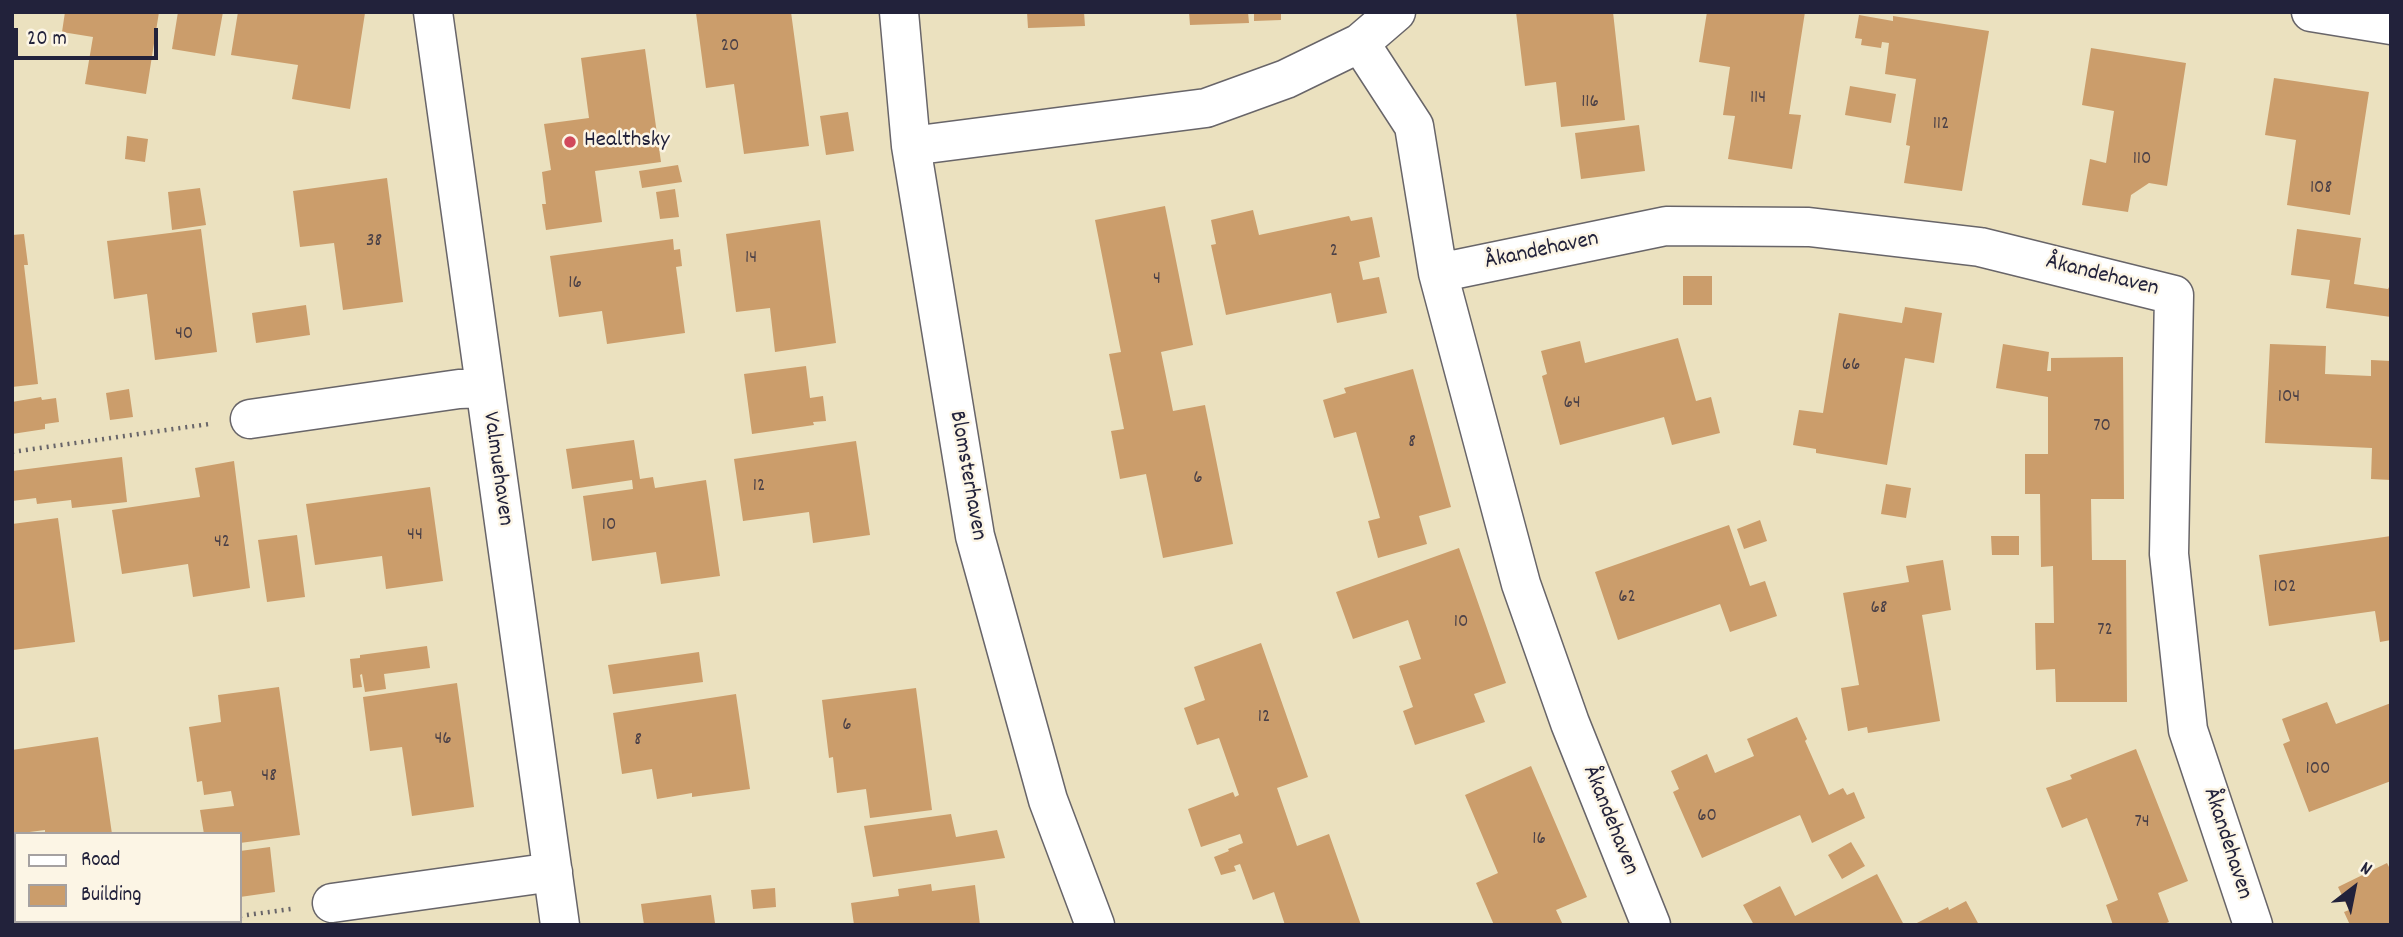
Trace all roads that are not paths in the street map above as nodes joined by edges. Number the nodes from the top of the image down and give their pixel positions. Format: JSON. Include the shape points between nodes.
{"nodes":[{"id":1,"x":433,"y":12,"type":"edge"},
{"id":2,"x":899,"y":12,"type":"edge"},
{"id":3,"x":1396,"y":12,"type":"edge"},
{"id":4,"x":2311,"y":12,"type":"edge"},
{"id":5,"x":2391,"y":25,"type":"edge"},
{"id":6,"x":1360,"y":43,"type":"junction"},
{"id":7,"x":911,"y":146,"type":"junction"},
{"id":8,"x":1438,"y":273,"type":"junction"},
{"id":9,"x":485,"y":388,"type":"junction"},
{"id":10,"x":250,"y":419,"type":"road end"},
{"id":11,"x":553,"y":872,"type":"junction"},
{"id":12,"x":332,"y":903,"type":"dead end"},
{"id":13,"x":560,"y":925,"type":"edge"},
{"id":14,"x":1095,"y":925,"type":"edge"},
{"id":15,"x":1651,"y":925,"type":"edge"},
{"id":16,"x":2253,"y":925,"type":"edge"}],
"edges":[{"from":1,"to":9,"type":"street","name":"Valmuehaven"},
{"from":2,"to":7,"type":"street","name":"Blomsterhaven"},
{"from":3,"to":6,"type":"street"},
{"from":4,"to":5,"type":"street"},
{"from":6,"to":7,"type":"street","via":[[1286,79],[1206,108]]},
{"from":6,"to":8,"type":"street","name":"Åkandehaven","via":[[1414,126]]},
{"from":7,"to":14,"type":"street","name":"Blomsterhaven","via":[[975,536],[1048,800]]},
{"from":8,"to":15,"type":"street","name":"Åkandehaven","via":[[1521,584],[1570,723]]},
{"from":8,"to":16,"type":"street","name":"Åkandehaven","via":[[1667,226],[1809,227],[1980,247],[2174,295],[2169,554],[2188,730]]},
{"from":9,"to":10,"type":"street"},
{"from":9,"to":11,"type":"street","name":"Valmuehaven"},
{"from":11,"to":12,"type":"street"},
{"from":11,"to":13,"type":"street","name":"Valmuehaven"}]}
